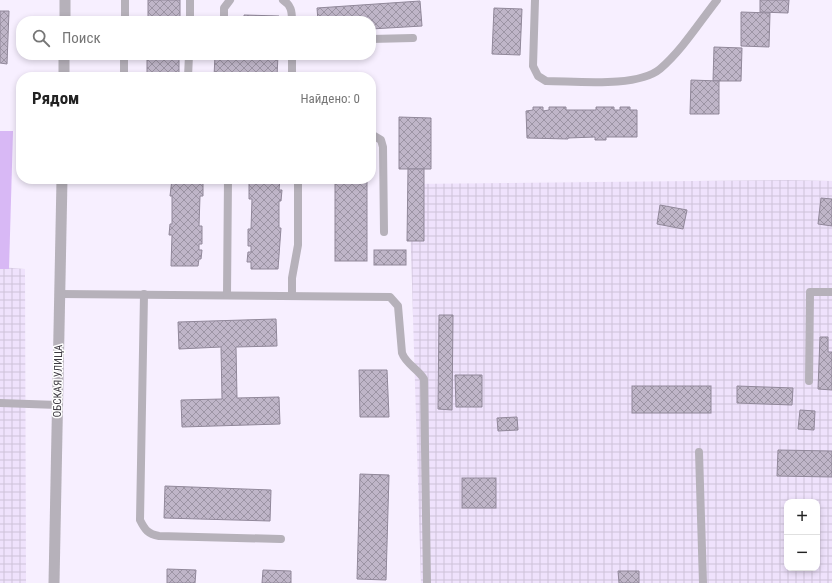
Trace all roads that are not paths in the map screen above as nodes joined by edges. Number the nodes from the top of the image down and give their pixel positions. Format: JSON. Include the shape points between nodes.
{"nodes":[{"id":1,"x":65,"y":0,"type":"edge"},
{"id":2,"x":125,"y":0,"type":"edge"},
{"id":3,"x":190,"y":0,"type":"edge"},
{"id":4,"x":230,"y":0,"type":"edge"},
{"id":5,"x":282,"y":0,"type":"edge"},
{"id":6,"x":535,"y":0,"type":"edge"},
{"id":7,"x":717,"y":0,"type":"edge"},
{"id":8,"x":65,"y":16,"type":"edge"},
{"id":9,"x":125,"y":16,"type":"edge"},
{"id":10,"x":190,"y":16,"type":"edge"},
{"id":11,"x":224,"y":16,"type":"edge"},
{"id":12,"x":292,"y":16,"type":"edge"},
{"id":13,"x":413,"y":38,"type":"dead end"},
{"id":14,"x":376,"y":39,"type":"edge"},
{"id":15,"x":64,"y":60,"type":"edge"},
{"id":16,"x":124,"y":60,"type":"edge"},
{"id":17,"x":189,"y":60,"type":"edge"},
{"id":18,"x":292,"y":60,"type":"edge"},
{"id":19,"x":64,"y":72,"type":"edge"},
{"id":20,"x":124,"y":72,"type":"edge"},
{"id":21,"x":188,"y":72,"type":"edge"},
{"id":22,"x":292,"y":72,"type":"edge"},
{"id":23,"x":376,"y":137,"type":"edge"},
{"id":24,"x":62,"y":184,"type":"edge"},
{"id":25,"x":228,"y":184,"type":"edge"},
{"id":26,"x":298,"y":184,"type":"edge"},
{"id":27,"x":384,"y":232,"type":"dead end"},
{"id":28,"x":832,"y":292,"type":"edge"},
{"id":29,"x":60,"y":294,"type":"junction"},
{"id":30,"x":144,"y":294,"type":"junction"},
{"id":31,"x":227,"y":295,"type":"junction"},
{"id":32,"x":292,"y":296,"type":"junction"},
{"id":33,"x":809,"y":382,"type":"dead end"},
{"id":34,"x":0,"y":403,"type":"edge"},
{"id":35,"x":58,"y":405,"type":"junction"},
{"id":36,"x":699,"y":452,"type":"dead end"},
{"id":37,"x":281,"y":539,"type":"dead end"},
{"id":38,"x":54,"y":583,"type":"edge"},
{"id":39,"x":427,"y":583,"type":"edge"},
{"id":40,"x":702,"y":583,"type":"edge"}],
"edges":[{"from":1,"to":8,"type":"street"},
{"from":2,"to":9,"type":"lane"},
{"from":3,"to":10,"type":"lane"},
{"from":4,"to":11,"type":"lane","via":[[224,8]]},
{"from":5,"to":12,"type":"lane","via":[[289,4]]},
{"from":6,"to":7,"type":"lane","via":[[533,66],[538,76],[546,81],[629,81],[645,77],[659,69],[674,54]]},
{"from":13,"to":14,"type":"lane"},
{"from":15,"to":19,"type":"street"},
{"from":16,"to":20,"type":"lane"},
{"from":17,"to":21,"type":"lane"},
{"from":18,"to":22,"type":"lane"},
{"from":23,"to":27,"type":"lane","via":[[381,140],[383,148]]},
{"from":24,"to":29,"type":"street","name":"ОБСКАЯ УЛИЦА"},
{"from":25,"to":31,"type":"lane"},
{"from":26,"to":32,"type":"lane","via":[[298,245],[292,278]]},
{"from":28,"to":33,"type":"lane","via":[[810,292]]},
{"from":29,"to":30,"type":"lane"},
{"from":29,"to":35,"type":"street","name":"ОБСКАЯ УЛИЦА"},
{"from":30,"to":31,"type":"lane"},
{"from":30,"to":37,"type":"lane","via":[[140,520],[145,530],[158,536]]},
{"from":31,"to":32,"type":"lane"},
{"from":32,"to":39,"type":"lane","via":[[390,297],[398,306],[404,359],[424,379]]},
{"from":34,"to":35,"type":"lane"},
{"from":35,"to":38,"type":"street","name":"ОБСКАЯ УЛИЦА"},
{"from":36,"to":40,"type":"lane"}]}
